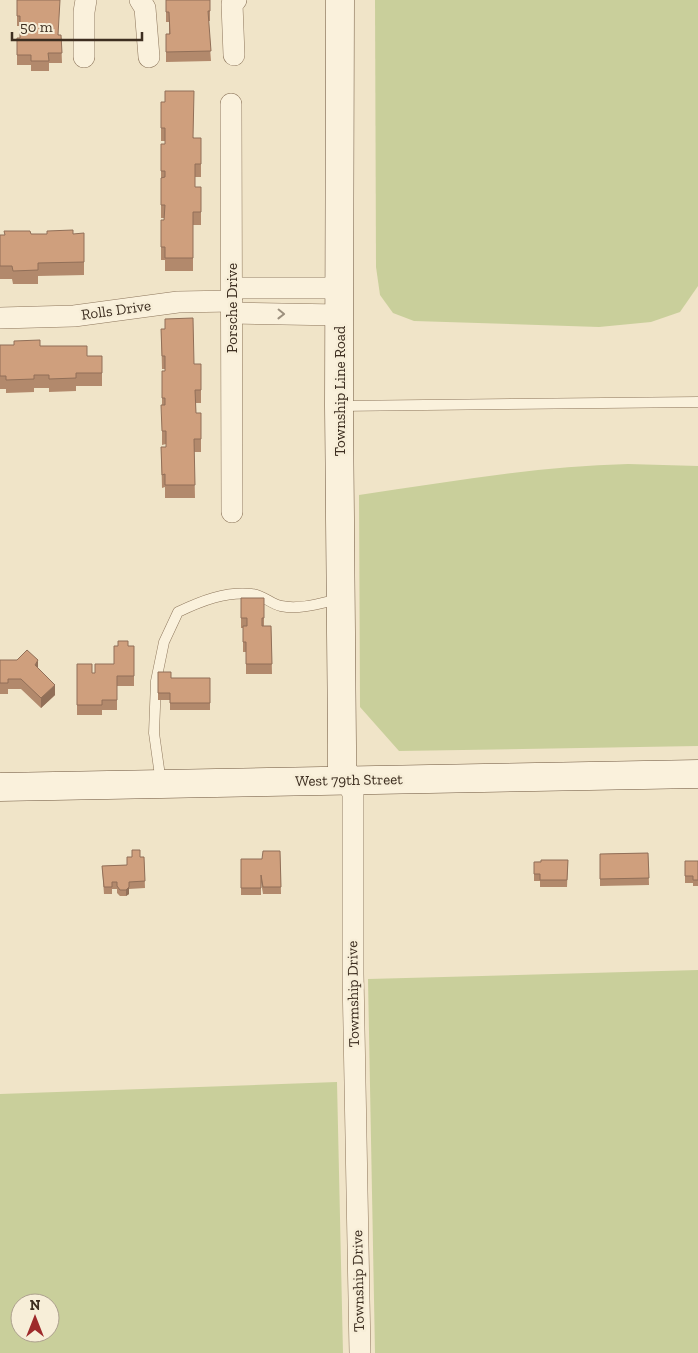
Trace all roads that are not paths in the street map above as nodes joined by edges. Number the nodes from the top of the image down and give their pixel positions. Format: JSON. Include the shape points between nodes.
{"nodes":[{"id":1,"x":86,"y":0,"type":"edge"},
{"id":2,"x":140,"y":0,"type":"edge"},
{"id":3,"x":236,"y":0,"type":"edge"},
{"id":4,"x":340,"y":0,"type":"edge"},
{"id":5,"x":234,"y":55,"type":"dead end"},
{"id":6,"x":84,"y":57,"type":"dead end"},
{"id":7,"x":148,"y":57,"type":"dead end"},
{"id":8,"x":231,"y":104,"type":"dead end"},
{"id":9,"x":232,"y":301,"type":"junction"},
{"id":10,"x":339,"y":301,"type":"junction"},
{"id":11,"x":0,"y":318,"type":"edge"},
{"id":12,"x":698,"y":402,"type":"edge"},
{"id":13,"x":339,"y":406,"type":"junction"},
{"id":14,"x":232,"y":512,"type":"dead end"},
{"id":15,"x":341,"y":598,"type":"junction"},
{"id":16,"x":698,"y":774,"type":"edge"},
{"id":17,"x":347,"y":780,"type":"junction"},
{"id":18,"x":161,"y":784,"type":"junction"},
{"id":19,"x":0,"y":787,"type":"edge"},
{"id":20,"x":357,"y":1209,"type":"joint"},
{"id":21,"x":360,"y":1353,"type":"edge"}],
"edges":[{"from":1,"to":6,"type":"street"},
{"from":2,"to":7,"type":"street","via":[[145,8]]},
{"from":3,"to":5,"type":"street","via":[[232,4]]},
{"from":4,"to":10,"type":"main road","name":"Township Line Road"},
{"from":8,"to":9,"type":"street","name":"Porsche Drive"},
{"from":9,"to":10,"type":"street","name":"Rolls Drive"},
{"from":9,"to":11,"type":"street","name":"Rolls Drive","via":[[178,302],[74,316]]},
{"from":9,"to":14,"type":"street","name":"Porsche Drive"},
{"from":10,"to":13,"type":"main road","name":"Township Line Road"},
{"from":12,"to":13,"type":"lane"},
{"from":13,"to":15,"type":"main road","name":"Township Line Road"},
{"from":15,"to":17,"type":"main road","name":"Township Line Road","via":[[342,767]]},
{"from":15,"to":18,"type":"lane","via":[[308,606],[281,606],[254,594],[232,594],[202,601],[178,612],[164,642],[156,681],[154,733]]},
{"from":16,"to":17,"type":"main road","name":"West 79th Street"},
{"from":17,"to":18,"type":"main road","name":"West 79th Street"},
{"from":17,"to":20,"type":"street","name":"Towmship Drive","via":[[353,794]]},
{"from":18,"to":19,"type":"main road","name":"West 79th Street"},
{"from":20,"to":21,"type":"street","name":"Township Drive"}]}
